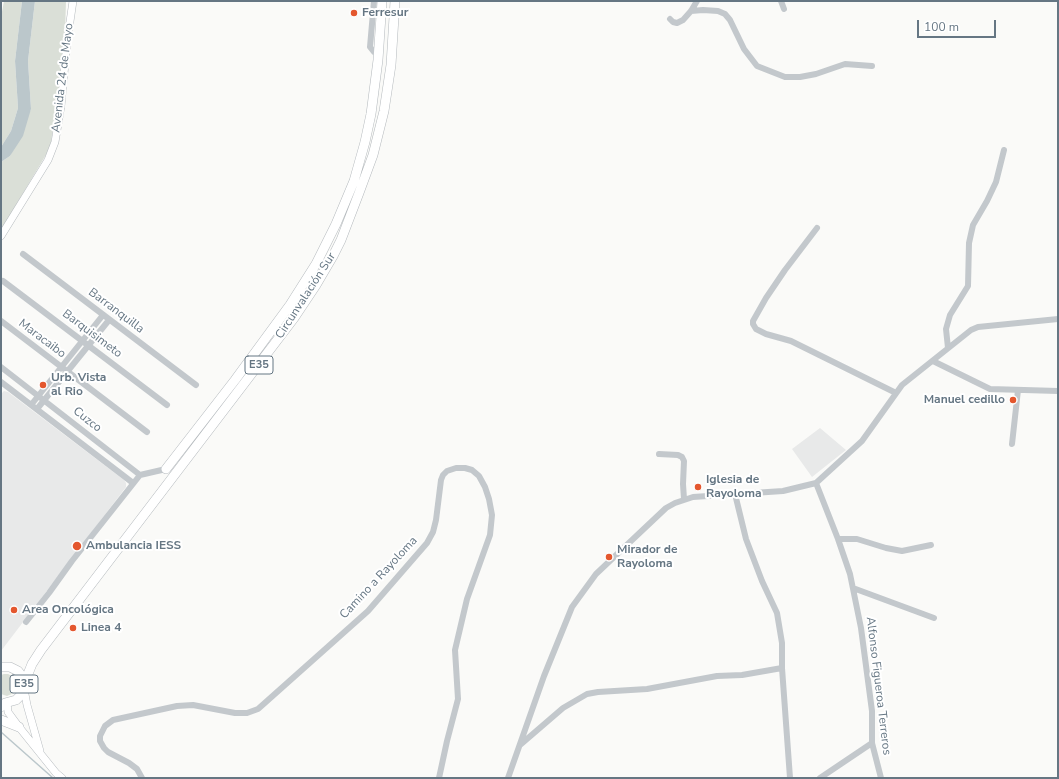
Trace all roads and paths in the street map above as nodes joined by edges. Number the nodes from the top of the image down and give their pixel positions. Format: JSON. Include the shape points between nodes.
{"nodes":[{"id":1,"x":73,"y":1,"type":"edge"},
{"id":2,"x":374,"y":1,"type":"edge"},
{"id":3,"x":382,"y":1,"type":"edge"},
{"id":4,"x":395,"y":1,"type":"edge"},
{"id":5,"x":698,"y":1,"type":"edge"},
{"id":6,"x":782,"y":1,"type":"edge"},
{"id":7,"x":784,"y":8,"type":"dead end"},
{"id":8,"x":691,"y":11,"type":"junction"},
{"id":9,"x":670,"y":19,"type":"dead end"},
{"id":10,"x":379,"y":55,"type":"junction"},
{"id":11,"x":872,"y":66,"type":"dead end"},
{"id":12,"x":1004,"y":150,"type":"dead end"},
{"id":13,"x":817,"y":228,"type":"dead end"},
{"id":14,"x":1,"y":236,"type":"edge"},
{"id":15,"x":23,"y":254,"type":"dead end"},
{"id":16,"x":3,"y":281,"type":"dead end"},
{"id":17,"x":103,"y":315,"type":"junction"},
{"id":18,"x":1058,"y":319,"type":"edge"},
{"id":19,"x":109,"y":320,"type":"junction"},
{"id":20,"x":1,"y":321,"type":"edge"},
{"id":21,"x":83,"y":341,"type":"junction"},
{"id":22,"x":88,"y":345,"type":"junction"},
{"id":23,"x":948,"y":348,"type":"junction"},
{"id":24,"x":933,"y":360,"type":"junction"},
{"id":25,"x":1,"y":368,"type":"edge"},
{"id":26,"x":64,"y":369,"type":"junction"},
{"id":27,"x":7,"y":372,"type":"junction"},
{"id":28,"x":1,"y":382,"type":"edge"},
{"id":29,"x":196,"y":385,"type":"dead end"},
{"id":30,"x":1018,"y":390,"type":"junction"},
{"id":31,"x":1058,"y":391,"type":"edge"},
{"id":32,"x":896,"y":393,"type":"junction"},
{"id":33,"x":41,"y":398,"type":"junction"},
{"id":34,"x":167,"y":405,"type":"dead end"},
{"id":35,"x":34,"y":407,"type":"junction"},
{"id":36,"x":147,"y":432,"type":"dead end"},
{"id":37,"x":1012,"y":444,"type":"dead end"},
{"id":38,"x":659,"y":454,"type":"dead end"},
{"id":39,"x":166,"y":469,"type":"joint"},
{"id":40,"x":140,"y":475,"type":"junction"},
{"id":41,"x":816,"y":482,"type":"junction"},
{"id":42,"x":133,"y":483,"type":"junction"},
{"id":43,"x":736,"y":494,"type":"junction"},
{"id":44,"x":684,"y":499,"type":"junction"},
{"id":45,"x":838,"y":539,"type":"junction"},
{"id":46,"x":931,"y":545,"type":"dead end"},
{"id":47,"x":853,"y":588,"type":"junction"},
{"id":48,"x":934,"y":618,"type":"dead end"},
{"id":49,"x":26,"y":622,"type":"dead end"},
{"id":50,"x":2,"y":667,"type":"edge"},
{"id":51,"x":782,"y":668,"type":"junction"},
{"id":52,"x":24,"y":686,"type":"junction"},
{"id":53,"x":4,"y":704,"type":"edge"},
{"id":54,"x":1,"y":720,"type":"edge"},
{"id":55,"x":19,"y":727,"type":"junction"},
{"id":56,"x":872,"y":743,"type":"junction"},
{"id":57,"x":519,"y":746,"type":"junction"},
{"id":58,"x":42,"y":755,"type":"junction"},
{"id":59,"x":62,"y":778,"type":"edge"},
{"id":60,"x":142,"y":778,"type":"edge"},
{"id":61,"x":438,"y":778,"type":"edge"},
{"id":62,"x":508,"y":778,"type":"edge"},
{"id":63,"x":790,"y":778,"type":"edge"},
{"id":64,"x":820,"y":778,"type":"edge"},
{"id":65,"x":881,"y":778,"type":"edge"}],
"edges":[{"from":1,"to":14,"type":"main road","name":"Avenida 24 de Mayo","via":[[55,142],[48,160]]},
{"from":2,"to":10,"type":"street","via":[[370,46]]},
{"from":3,"to":10,"type":"highway","name":"Circunvalación Sur","number":"E35"},
{"from":4,"to":52,"type":"highway","name":"Circunvalación Sur","number":"E35","via":[[388,92],[376,143],[360,193],[326,268],[294,318],[41,650],[32,664]]},
{"from":5,"to":8,"type":"street"},
{"from":6,"to":7,"type":"street"},
{"from":8,"to":9,"type":"street","via":[[677,23]]},
{"from":8,"to":11,"type":"street","via":[[718,11],[725,14],[744,49],[757,66],[785,76],[816,74],[845,64]]},
{"from":10,"to":39,"type":"highway","name":"Circunvalación Sur","number":"E35","via":[[366,142],[346,202],[324,250],[275,325]]},
{"from":12,"to":23,"type":"street","via":[[996,182],[973,226],[969,243],[968,286],[950,315],[946,329]]},
{"from":13,"to":32,"type":"street","via":[[781,275],[752,324],[766,334],[791,341]]},
{"from":15,"to":17,"type":"street","name":"Barranquilla"},
{"from":16,"to":21,"type":"street","name":"Barquisimeto"},
{"from":17,"to":19,"type":"street","name":"Barranquilla"},
{"from":17,"to":21,"type":"street"},
{"from":18,"to":23,"type":"street","via":[[978,327]]},
{"from":19,"to":22,"type":"street"},
{"from":19,"to":29,"type":"street","name":"Barranquilla"},
{"from":20,"to":26,"type":"street","name":"Maracaibo"},
{"from":21,"to":22,"type":"street","name":"Barquisimeto"},
{"from":21,"to":26,"type":"street"},
{"from":22,"to":26,"type":"street"},
{"from":22,"to":34,"type":"street","name":"Barquisimeto"},
{"from":23,"to":24,"type":"street"},
{"from":24,"to":30,"type":"street","via":[[990,389]]},
{"from":24,"to":32,"type":"street"},
{"from":25,"to":27,"type":"street","name":"Cuzco"},
{"from":26,"to":33,"type":"street"},
{"from":26,"to":36,"type":"street","name":"Maracaibo"},
{"from":27,"to":28,"type":"street"},
{"from":27,"to":33,"type":"street","name":"Cuzco"},
{"from":28,"to":35,"type":"street","name":"Cuzco"},
{"from":30,"to":31,"type":"street"},
{"from":30,"to":37,"type":"street"},
{"from":32,"to":41,"type":"street","via":[[862,441]]},
{"from":33,"to":35,"type":"street"},
{"from":33,"to":40,"type":"street","name":"Cuzco"},
{"from":35,"to":42,"type":"street","name":"Cuzco"},
{"from":38,"to":44,"type":"street","via":[[682,457]]},
{"from":39,"to":40,"type":"street"},
{"from":40,"to":42,"type":"street"},
{"from":41,"to":43,"type":"street","via":[[783,490]]},
{"from":41,"to":45,"type":"street","name":"Alfonso Figueroa Terreros"},
{"from":42,"to":49,"type":"street"},
{"from":43,"to":44,"type":"street"},
{"from":43,"to":51,"type":"street","via":[[746,539],[777,613],[782,643]]},
{"from":44,"to":57,"type":"street","via":[[666,508],[596,574],[572,607]]},
{"from":45,"to":46,"type":"street","via":[[857,539],[902,551]]},
{"from":45,"to":47,"type":"street","name":"Alfonso Figueroa Terreros"},
{"from":47,"to":48,"type":"street"},
{"from":47,"to":56,"type":"street","name":"Alfonso Figueroa Terreros","via":[[872,711]]},
{"from":50,"to":52,"type":"highway","number":"E35","via":[[10,667],[18,672]]},
{"from":51,"to":57,"type":"street","via":[[742,675],[717,676],[647,689],[587,694],[563,708]]},
{"from":51,"to":63,"type":"street"},
{"from":52,"to":53,"type":"highway","number":"E35","via":[[16,700]]},
{"from":52,"to":58,"type":"main road"},
{"from":53,"to":55,"type":"main road"},
{"from":54,"to":55,"type":"highway"},
{"from":55,"to":58,"type":"main road"},
{"from":56,"to":64,"type":"street"},
{"from":56,"to":65,"type":"street","name":"Alfonso Figueroa Terreros"},
{"from":57,"to":62,"type":"street"},
{"from":58,"to":59,"type":"main road"},
{"from":60,"to":61,"type":"street","name":"Camino a Rayoloma","via":[[137,769],[104,748],[100,736],[105,726],[113,720],[177,706],[192,705],[235,713],[247,713],[258,709],[368,611],[427,543],[436,520],[443,475],[456,468],[465,468],[479,476],[485,487],[492,515],[491,529],[467,599],[455,650],[458,699]]}]}
